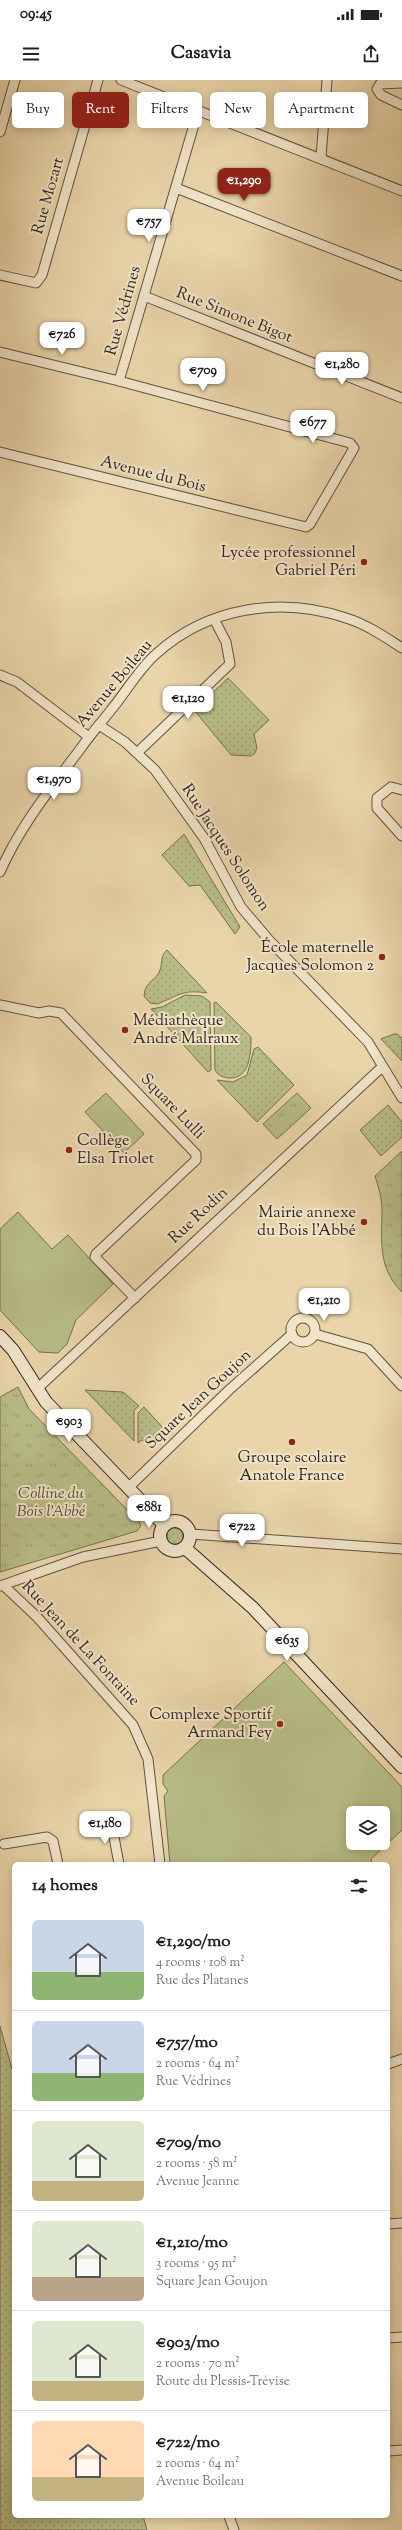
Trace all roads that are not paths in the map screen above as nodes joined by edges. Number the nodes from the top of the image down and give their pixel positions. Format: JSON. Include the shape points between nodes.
{"nodes":[{"id":1,"x":15,"y":80,"type":"edge"},
{"id":2,"x":98,"y":80,"type":"edge"},
{"id":3,"x":121,"y":80,"type":"edge"},
{"id":4,"x":327,"y":80,"type":"edge"},
{"id":5,"x":402,"y":83,"type":"edge"},
{"id":6,"x":151,"y":92,"type":"edge"},
{"id":7,"x":402,"y":104,"type":"edge"},
{"id":8,"x":202,"y":112,"type":"edge"},
{"id":9,"x":193,"y":128,"type":"edge"},
{"id":10,"x":0,"y":132,"type":"edge"},
{"id":11,"x":321,"y":157,"type":"junction"},
{"id":12,"x":176,"y":188,"type":"junction"},
{"id":13,"x":402,"y":191,"type":"edge"},
{"id":14,"x":0,"y":275,"type":"edge"},
{"id":15,"x":402,"y":276,"type":"edge"},
{"id":16,"x":144,"y":296,"type":"junction"},
{"id":17,"x":0,"y":352,"type":"edge"},
{"id":18,"x":119,"y":381,"type":"junction"},
{"id":19,"x":402,"y":398,"type":"edge"},
{"id":20,"x":0,"y":452,"type":"edge"},
{"id":21,"x":214,"y":619,"type":"junction"},
{"id":22,"x":402,"y":648,"type":"edge"},
{"id":23,"x":0,"y":675,"type":"edge"},
{"id":24,"x":99,"y":725,"type":"junction"},
{"id":25,"x":89,"y":737,"type":"junction"},
{"id":26,"x":138,"y":752,"type":"junction"},
{"id":27,"x":402,"y":790,"type":"edge"},
{"id":28,"x":402,"y":836,"type":"edge"},
{"id":29,"x":0,"y":872,"type":"edge"},
{"id":30,"x":0,"y":1005,"type":"edge"},
{"id":31,"x":382,"y":1067,"type":"junction"},
{"id":32,"x":402,"y":1098,"type":"edge"},
{"id":33,"x":134,"y":1298,"type":"junction"},
{"id":34,"x":292,"y":1334,"type":"junction"},
{"id":35,"x":314,"y":1334,"type":"junction"},
{"id":36,"x":0,"y":1336,"type":"edge"},
{"id":37,"x":402,"y":1386,"type":"edge"},
{"id":38,"x":38,"y":1388,"type":"junction"},
{"id":39,"x":128,"y":1488,"type":"junction"},
{"id":40,"x":164,"y":1525,"type":"junction"},
{"id":41,"x":191,"y":1534,"type":"junction"},
{"id":42,"x":161,"y":1541,"type":"junction"},
{"id":43,"x":185,"y":1548,"type":"junction"},
{"id":44,"x":402,"y":1549,"type":"edge"},
{"id":45,"x":2,"y":1586,"type":"edge"},
{"id":46,"x":402,"y":1767,"type":"edge"},
{"id":47,"x":111,"y":1822,"type":"dead end"},
{"id":48,"x":4,"y":1844,"type":"dead end"},
{"id":49,"x":58,"y":1862,"type":"edge"},
{"id":50,"x":119,"y":1862,"type":"edge"},
{"id":51,"x":160,"y":1862,"type":"edge"},
{"id":52,"x":402,"y":2059,"type":"edge"},
{"id":53,"x":390,"y":2063,"type":"edge"},
{"id":54,"x":402,"y":2223,"type":"edge"},
{"id":55,"x":390,"y":2224,"type":"edge"},
{"id":56,"x":402,"y":2337,"type":"edge"},
{"id":57,"x":390,"y":2338,"type":"edge"},
{"id":58,"x":402,"y":2450,"type":"edge"},
{"id":59,"x":390,"y":2451,"type":"edge"},
{"id":60,"x":230,"y":2518,"type":"edge"},
{"id":61,"x":234,"y":2530,"type":"edge"}],
"edges":[{"from":1,"to":10,"type":"street"},
{"from":2,"to":14,"type":"street","name":"Rue Mozart","via":[[42,275],[36,283]]},
{"from":3,"to":6,"type":"street"},
{"from":4,"to":11,"type":"street"},
{"from":5,"to":7,"type":"street","via":[[380,84],[376,89],[381,95]]},
{"from":8,"to":11,"type":"street"},
{"from":9,"to":12,"type":"street","name":"Rue Védrines"},
{"from":11,"to":13,"type":"street"},
{"from":12,"to":15,"type":"street"},
{"from":12,"to":16,"type":"street","name":"Rue Védrines"},
{"from":16,"to":18,"type":"street","name":"Rue Védrines"},
{"from":16,"to":19,"type":"street","name":"Rue Simone Bigot"},
{"from":17,"to":18,"type":"street"},
{"from":18,"to":20,"type":"street","name":"Avenue du Bois","via":[[350,443],[354,448],[306,528]]},
{"from":21,"to":22,"type":"street","name":"Avenue Boileau","via":[[253,608],[312,609],[347,618]]},
{"from":21,"to":24,"type":"street","name":"Avenue Boileau","via":[[178,637],[158,652]]},
{"from":21,"to":26,"type":"street","via":[[228,651],[230,664]]},
{"from":23,"to":25,"type":"street","via":[[17,682]]},
{"from":24,"to":25,"type":"street","name":"Avenue Boileau"},
{"from":24,"to":26,"type":"street","name":"Rue Jacques Solomon"},
{"from":25,"to":29,"type":"street","name":"Avenue Boileau","via":[[29,818]]},
{"from":26,"to":31,"type":"street","name":"Rue Jacques Solomon","via":[[182,805],[204,838],[242,907],[269,940],[368,1042]]},
{"from":27,"to":28,"type":"street","via":[[391,787],[377,798],[377,808]]},
{"from":30,"to":33,"type":"street","name":"Square Lulli","via":[[61,1013],[196,1154],[196,1160],[96,1254],[95,1257]]},
{"from":31,"to":32,"type":"street","name":"Rue Jacques Solomon"},
{"from":31,"to":33,"type":"street","name":"Rue Rodin"},
{"from":33,"to":38,"type":"street","name":"Rue Rodin"},
{"from":34,"to":35,"type":"street","via":[[301,1342],[309,1340]]},
{"from":34,"to":35,"type":"street","name":"Square Jean Goujon","via":[[292,1324],[305,1318],[314,1324]]},
{"from":34,"to":39,"type":"street","name":"Square Jean Goujon","via":[[229,1390]]},
{"from":35,"to":37,"type":"street","via":[[368,1349]]},
{"from":36,"to":38,"type":"main road","via":[[13,1350]]},
{"from":38,"to":39,"type":"main road","via":[[46,1402]]},
{"from":39,"to":40,"type":"main road"},
{"from":40,"to":41,"type":"main road","via":[[179,1521],[187,1526]]},
{"from":40,"to":42,"type":"main road"},
{"from":41,"to":43,"type":"main road"},
{"from":41,"to":44,"type":"street"},
{"from":42,"to":43,"type":"main road","via":[[171,1550]]},
{"from":42,"to":45,"type":"street","via":[[83,1557]]},
{"from":43,"to":46,"type":"main road","via":[[253,1608]]},
{"from":45,"to":51,"type":"street","name":"Rue Jean de La Fontaine","via":[[29,1609],[134,1725],[148,1759]]},
{"from":47,"to":50,"type":"street"},
{"from":48,"to":49,"type":"street","via":[[47,1837],[53,1841]]},
{"from":52,"to":53,"type":"street"},
{"from":54,"to":55,"type":"street"},
{"from":56,"to":57,"type":"street"},
{"from":58,"to":59,"type":"street"},
{"from":60,"to":61,"type":"street"}]}
